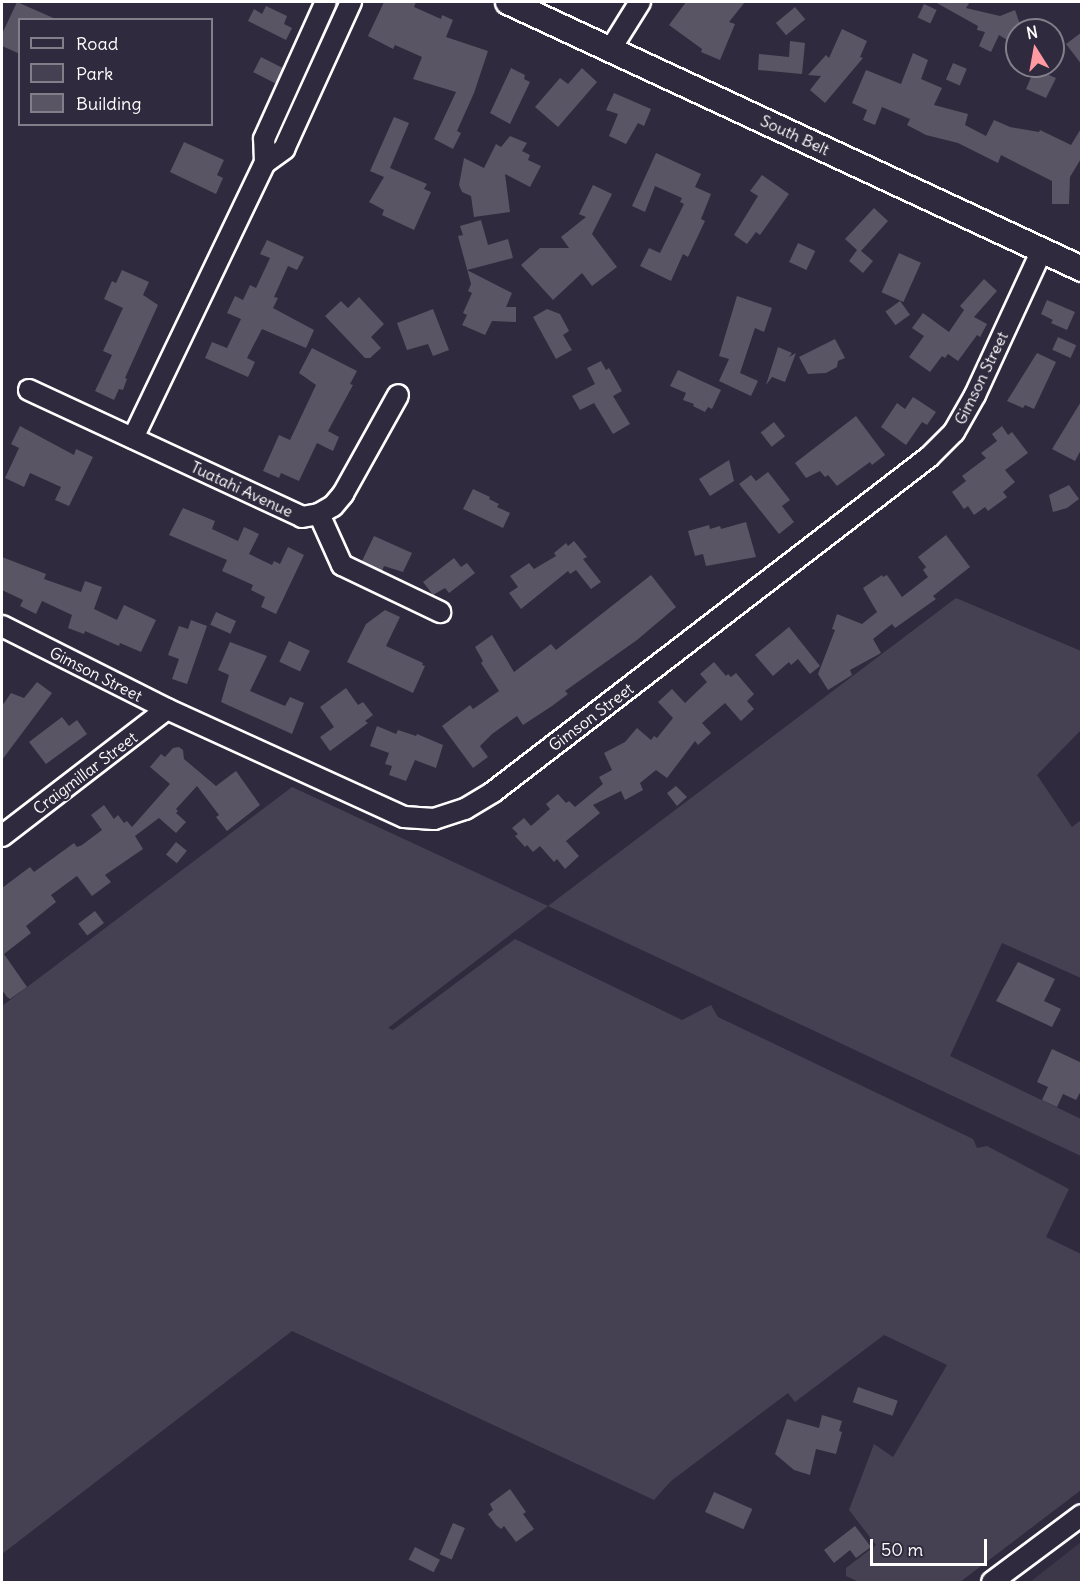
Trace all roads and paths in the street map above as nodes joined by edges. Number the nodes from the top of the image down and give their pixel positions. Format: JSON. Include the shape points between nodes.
{"nodes":[{"id":1,"x":326,"y":2,"type":"edge"},
{"id":2,"x":351,"y":2,"type":"edge"},
{"id":3,"x":508,"y":2,"type":"edge"},
{"id":4,"x":640,"y":2,"type":"edge"},
{"id":5,"x":610,"y":50,"type":"junction"},
{"id":6,"x":265,"y":163,"type":"junction"},
{"id":7,"x":1042,"y":250,"type":"junction"},
{"id":8,"x":1082,"y":269,"type":"edge"},
{"id":9,"x":29,"y":390,"type":"dead end"},
{"id":10,"x":398,"y":395,"type":"dead end"},
{"id":11,"x":133,"y":438,"type":"junction"},
{"id":12,"x":319,"y":514,"type":"junction"},
{"id":13,"x":440,"y":612,"type":"dead end"},
{"id":14,"x":2,"y":626,"type":"edge"},
{"id":15,"x":167,"y":709,"type":"junction"},
{"id":16,"x":2,"y":836,"type":"edge"},
{"id":17,"x":1082,"y":1515,"type":"edge"},
{"id":18,"x":993,"y":1582,"type":"edge"}],
"edges":[{"from":1,"to":6,"type":"street","via":[[264,139]]},
{"from":2,"to":6,"type":"street","via":[[284,149]]},
{"from":3,"to":5,"type":"street","name":"South Belt"},
{"from":4,"to":5,"type":"street"},
{"from":5,"to":7,"type":"street","name":"South Belt"},
{"from":6,"to":11,"type":"street"},
{"from":7,"to":8,"type":"street","name":"South Belt"},
{"from":7,"to":15,"type":"street","name":"Gimson Street","via":[[975,395],[954,432],[929,457],[493,792],[465,809],[434,819],[404,817]]},
{"from":9,"to":11,"type":"street","name":"Tuatahi Avenue"},
{"from":10,"to":12,"type":"street","via":[[343,494]]},
{"from":11,"to":12,"type":"street","name":"Tuatahi Avenue","via":[[280,509],[302,517]]},
{"from":12,"to":13,"type":"street","via":[[342,565]]},
{"from":14,"to":15,"type":"street","name":"Gimson Street"},
{"from":15,"to":16,"type":"street","name":"Craigmillar Street"},
{"from":17,"to":18,"type":"street"}]}
